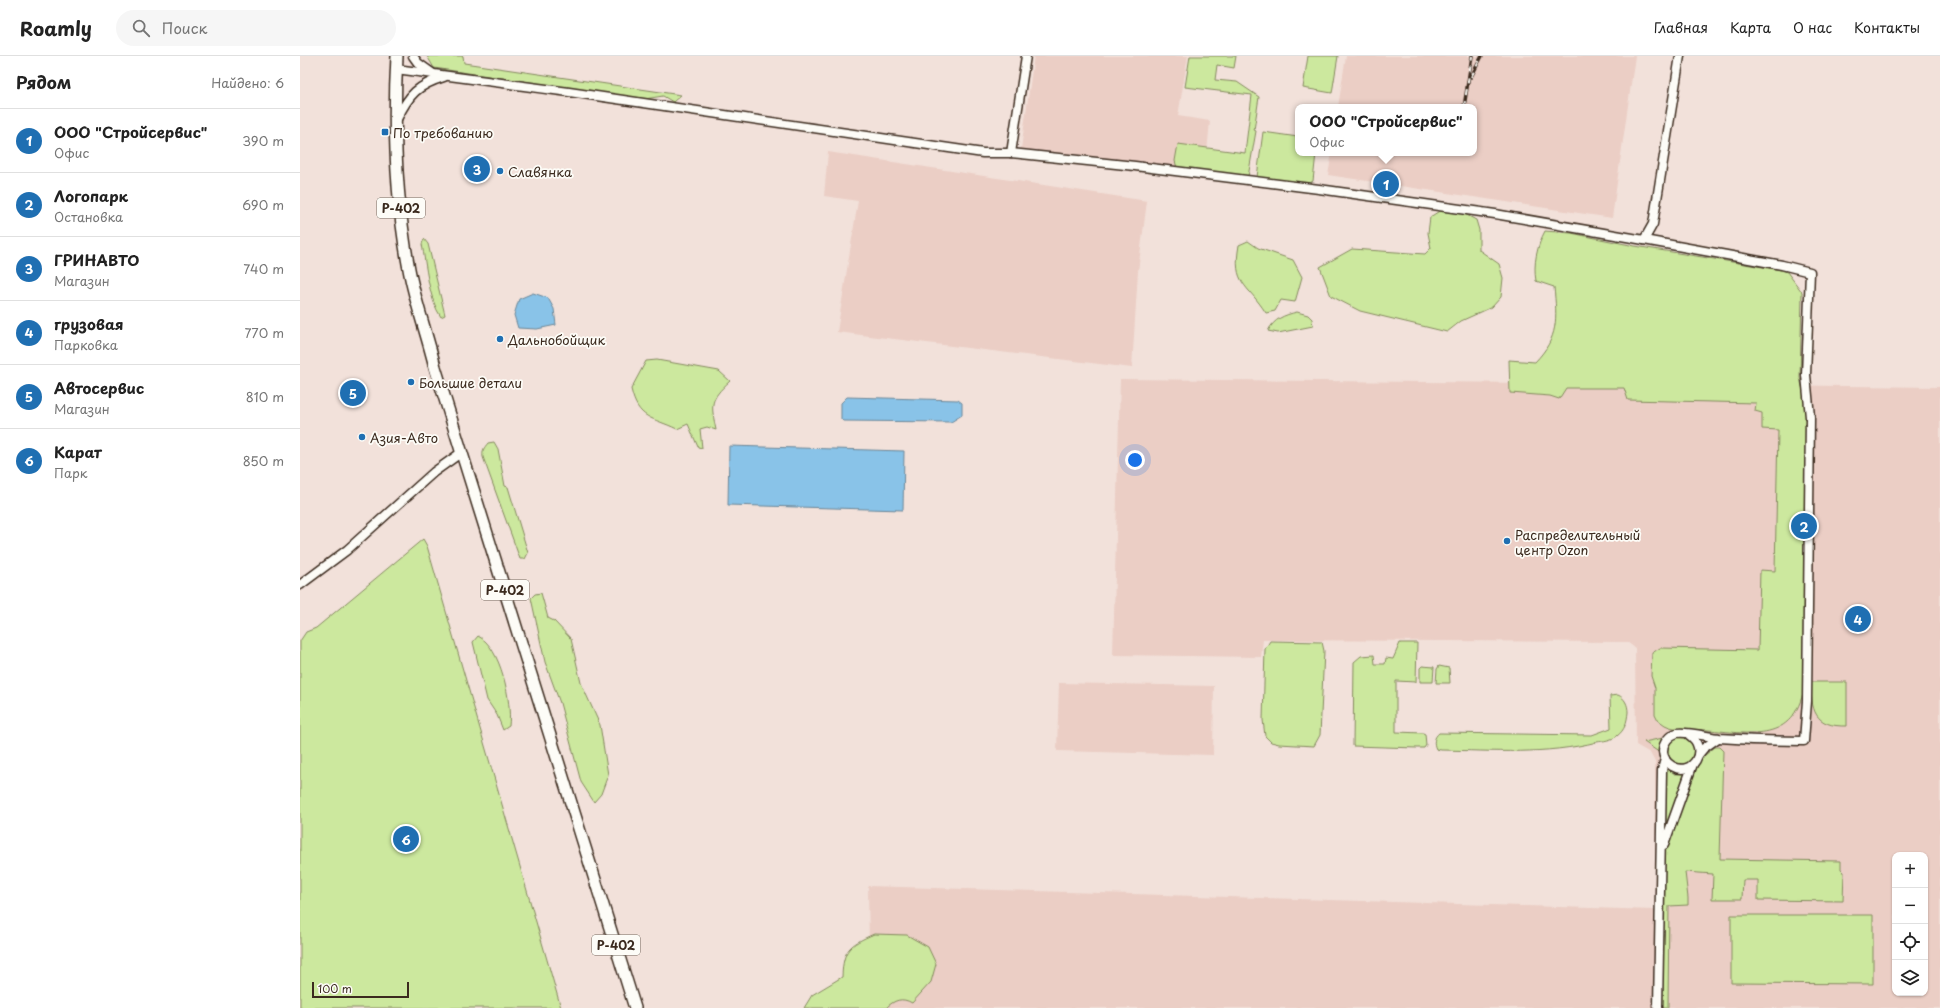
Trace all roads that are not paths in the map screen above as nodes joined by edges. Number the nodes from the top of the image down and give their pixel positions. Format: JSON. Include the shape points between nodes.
{"nodes":[{"id":1,"x":397,"y":56,"type":"edge"},
{"id":2,"x":413,"y":56,"type":"edge"},
{"id":3,"x":1026,"y":56,"type":"edge"},
{"id":4,"x":1680,"y":56,"type":"edge"},
{"id":5,"x":396,"y":69,"type":"junction"},
{"id":6,"x":435,"y":74,"type":"junction"},
{"id":7,"x":447,"y":76,"type":"junction"},
{"id":8,"x":396,"y":119,"type":"junction"},
{"id":9,"x":1011,"y":153,"type":"junction"},
{"id":10,"x":1644,"y":240,"type":"junction"},
{"id":11,"x":462,"y":452,"type":"junction"},
{"id":12,"x":300,"y":585,"type":"edge"},
{"id":13,"x":1689,"y":735,"type":"junction"},
{"id":14,"x":1718,"y":738,"type":"junction"},
{"id":15,"x":1699,"y":754,"type":"junction"},
{"id":16,"x":1665,"y":759,"type":"junction"},
{"id":17,"x":1693,"y":764,"type":"junction"},
{"id":18,"x":1662,"y":852,"type":"junction"},
{"id":19,"x":635,"y":1008,"type":"edge"},
{"id":20,"x":1658,"y":1008,"type":"edge"}],
"edges":[{"from":1,"to":5,"type":"main road","number":"Р-402"},
{"from":2,"to":6,"type":"street","via":[[424,68]]},
{"from":3,"to":9,"type":"street"},
{"from":4,"to":10,"type":"street","via":[[1653,224]]},
{"from":5,"to":6,"type":"street"},
{"from":5,"to":8,"type":"main road","number":"Р-402"},
{"from":6,"to":7,"type":"street"},
{"from":7,"to":8,"type":"street","via":[[418,88],[407,100]]},
{"from":7,"to":9,"type":"street","via":[[983,153]]},
{"from":8,"to":11,"type":"main road","number":"Р-402","via":[[400,199],[409,270],[435,367]]},
{"from":9,"to":10,"type":"street","via":[[1135,166],[1450,207]]},
{"from":10,"to":14,"type":"street","via":[[1810,272],[1806,375],[1810,417],[1807,702],[1804,741]]},
{"from":11,"to":12,"type":"street","via":[[434,472],[347,550]]},
{"from":11,"to":19,"type":"main road","number":"Р-402"},
{"from":13,"to":14,"type":"street"},
{"from":13,"to":15,"type":"street","via":[[1697,743]]},
{"from":13,"to":16,"type":"street","via":[[1677,733],[1668,738],[1663,748]]},
{"from":14,"to":15,"type":"street"},
{"from":15,"to":17,"type":"street"},
{"from":16,"to":17,"type":"street","via":[[1677,768],[1683,769]]},
{"from":16,"to":18,"type":"street","via":[[1662,770]]},
{"from":17,"to":18,"type":"street"},
{"from":18,"to":20,"type":"street"}]}
